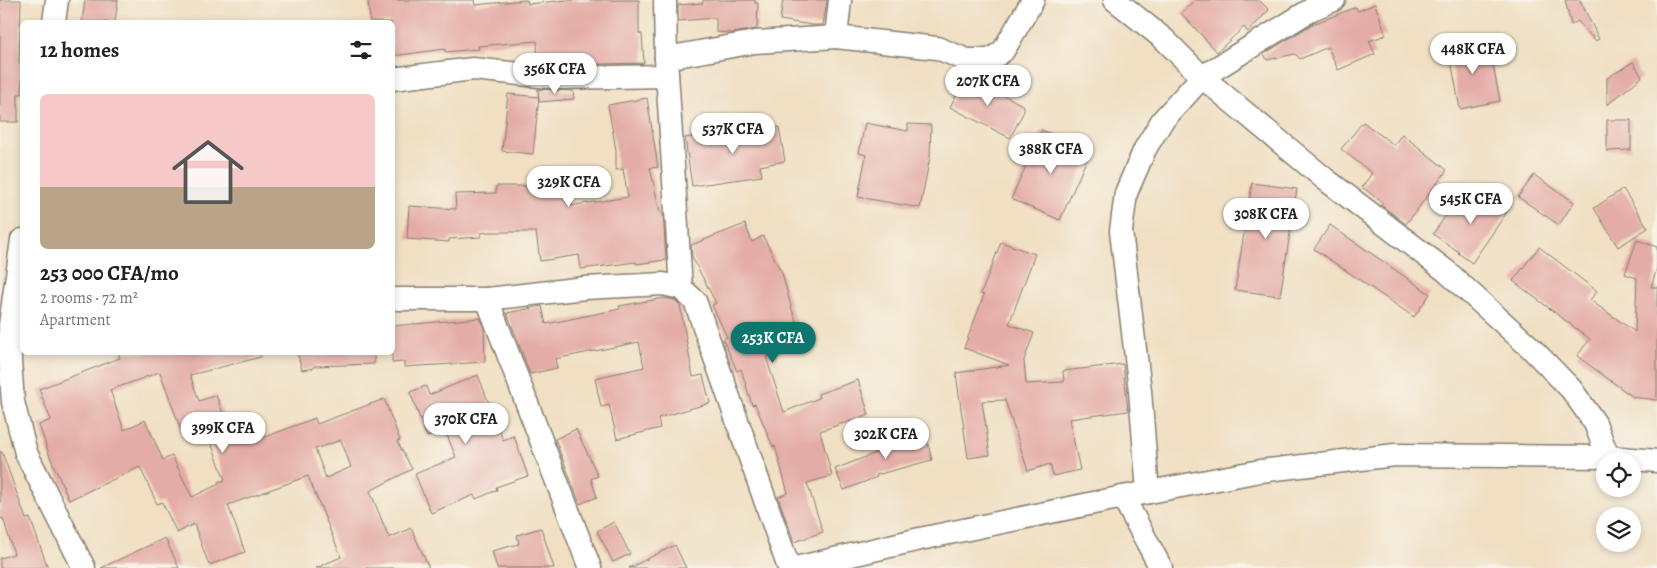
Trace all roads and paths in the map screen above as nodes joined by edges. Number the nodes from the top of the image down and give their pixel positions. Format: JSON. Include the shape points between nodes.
{"nodes":[{"id":1,"x":57,"y":0,"type":"edge"},
{"id":2,"x":665,"y":0,"type":"edge"},
{"id":3,"x":840,"y":0,"type":"edge"},
{"id":4,"x":1032,"y":0,"type":"edge"},
{"id":5,"x":1115,"y":0,"type":"edge"},
{"id":6,"x":1334,"y":0,"type":"edge"},
{"id":7,"x":54,"y":20,"type":"edge"},
{"id":8,"x":836,"y":36,"type":"junction"},
{"id":9,"x":667,"y":67,"type":"junction"},
{"id":10,"x":1202,"y":77,"type":"junction"},
{"id":11,"x":395,"y":79,"type":"edge"},
{"id":12,"x":20,"y":278,"type":"edge"},
{"id":13,"x":680,"y":288,"type":"junction"},
{"id":14,"x":487,"y":298,"type":"junction"},
{"id":15,"x":395,"y":299,"type":"edge"},
{"id":16,"x":1606,"y":452,"type":"edge"},
{"id":17,"x":1596,"y":457,"type":"edge"},
{"id":18,"x":1641,"y":460,"type":"edge"},
{"id":19,"x":1657,"y":461,"type":"edge"},
{"id":20,"x":1148,"y":492,"type":"junction"},
{"id":21,"x":1123,"y":498,"type":"junction"},
{"id":22,"x":84,"y":568,"type":"edge"},
{"id":23,"x":590,"y":568,"type":"edge"},
{"id":24,"x":789,"y":568,"type":"edge"},
{"id":25,"x":796,"y":568,"type":"edge"},
{"id":26,"x":1161,"y":568,"type":"edge"}],
"edges":[{"from":1,"to":7,"type":"street"},
{"from":2,"to":9,"type":"street"},
{"from":3,"to":8,"type":"street"},
{"from":4,"to":8,"type":"street","via":[[1003,51],[990,60],[967,60],[937,48]]},
{"from":5,"to":10,"type":"street","via":[[1164,40]]},
{"from":6,"to":10,"type":"street","via":[[1312,9]]},
{"from":8,"to":9,"type":"street","via":[[755,42]]},
{"from":9,"to":11,"type":"street","via":[[558,78],[473,69]]},
{"from":9,"to":13,"type":"street"},
{"from":10,"to":16,"type":"street","via":[[1325,179],[1446,271],[1530,347],[1571,389],[1595,423]]},
{"from":10,"to":20,"type":"street","via":[[1162,121],[1126,192],[1121,231]]},
{"from":12,"to":22,"type":"street","via":[[10,325],[13,402],[26,453]]},
{"from":13,"to":14,"type":"street","via":[[663,284],[614,286]]},
{"from":13,"to":24,"type":"street","via":[[695,301]]},
{"from":14,"to":15,"type":"street"},
{"from":14,"to":23,"type":"street"},
{"from":17,"to":20,"type":"street","via":[[1395,455],[1260,472]]},
{"from":18,"to":19,"type":"street"},
{"from":20,"to":21,"type":"street"},
{"from":21,"to":25,"type":"street"},
{"from":21,"to":26,"type":"street"}]}
